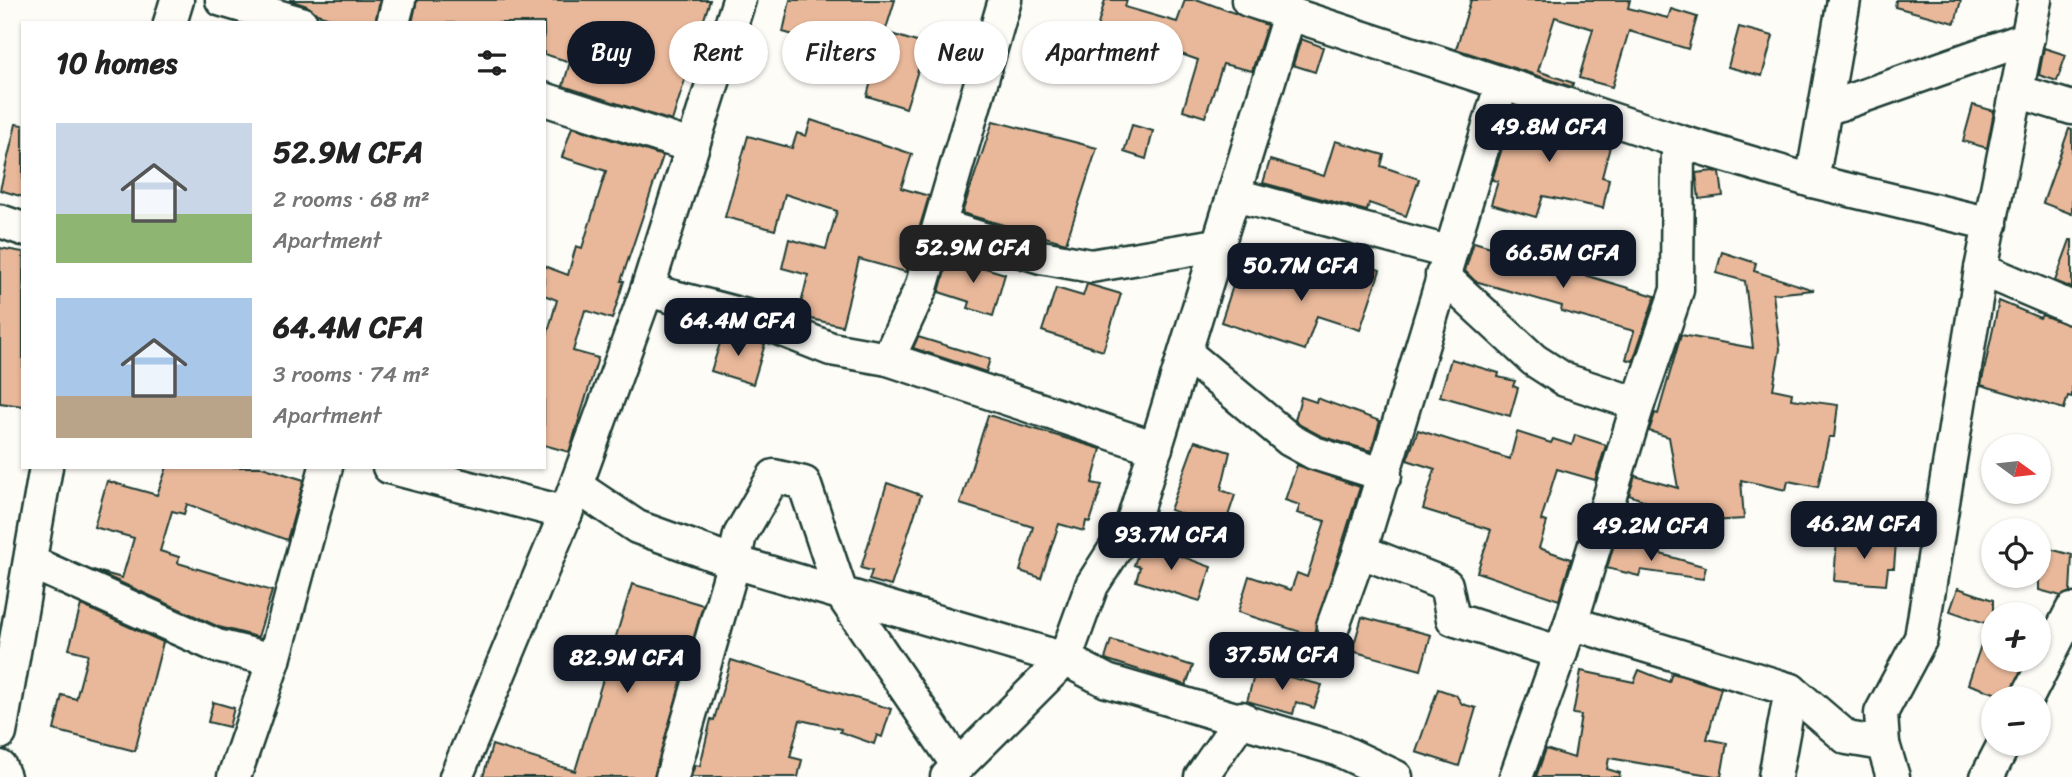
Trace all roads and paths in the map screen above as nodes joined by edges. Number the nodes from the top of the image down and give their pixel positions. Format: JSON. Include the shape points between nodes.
{"nodes":[{"id":1,"x":177,"y":0,"type":"edge"},
{"id":2,"x":222,"y":0,"type":"edge"},
{"id":3,"x":399,"y":0,"type":"edge"},
{"id":4,"x":739,"y":0,"type":"edge"},
{"id":5,"x":1005,"y":0,"type":"edge"},
{"id":6,"x":1844,"y":0,"type":"edge"},
{"id":7,"x":2035,"y":0,"type":"edge"},
{"id":8,"x":1270,"y":5,"type":"edge"},
{"id":9,"x":171,"y":21,"type":"edge"},
{"id":10,"x":294,"y":21,"type":"edge"},
{"id":11,"x":394,"y":21,"type":"edge"},
{"id":12,"x":2028,"y":37,"type":"junction"},
{"id":13,"x":1502,"y":83,"type":"junction"},
{"id":14,"x":2017,"y":91,"type":"junction"},
{"id":15,"x":546,"y":100,"type":"edge"},
{"id":16,"x":2072,"y":108,"type":"edge"},
{"id":17,"x":1826,"y":109,"type":"junction"},
{"id":18,"x":1678,"y":141,"type":"junction"},
{"id":19,"x":691,"y":146,"type":"junction"},
{"id":20,"x":1812,"y":181,"type":"junction"},
{"id":21,"x":1235,"y":195,"type":"junction"},
{"id":22,"x":0,"y":221,"type":"edge"},
{"id":23,"x":1991,"y":224,"type":"junction"},
{"id":24,"x":941,"y":226,"type":"junction"},
{"id":25,"x":21,"y":228,"type":"edge"},
{"id":26,"x":1216,"y":245,"type":"junction"},
{"id":27,"x":1445,"y":264,"type":"junction"},
{"id":28,"x":1981,"y":269,"type":"junction"},
{"id":29,"x":647,"y":290,"type":"junction"},
{"id":30,"x":2072,"y":309,"type":"edge"},
{"id":31,"x":1187,"y":354,"type":"junction"},
{"id":32,"x":888,"y":359,"type":"junction"},
{"id":33,"x":1637,"y":404,"type":"junction"},
{"id":34,"x":1156,"y":448,"type":"junction"},
{"id":35,"x":46,"y":469,"type":"edge"},
{"id":36,"x":325,"y":469,"type":"edge"},
{"id":37,"x":400,"y":469,"type":"edge"},
{"id":38,"x":1385,"y":475,"type":"junction"},
{"id":39,"x":571,"y":499,"type":"junction"},
{"id":40,"x":1360,"y":551,"type":"junction"},
{"id":41,"x":30,"y":562,"type":"junction"},
{"id":42,"x":734,"y":562,"type":"junction"},
{"id":43,"x":841,"y":593,"type":"junction"},
{"id":44,"x":2072,"y":610,"type":"edge"},
{"id":45,"x":1571,"y":623,"type":"junction"},
{"id":46,"x":1333,"y":626,"type":"dead end"},
{"id":47,"x":1560,"y":653,"type":"junction"},
{"id":48,"x":1065,"y":659,"type":"junction"},
{"id":49,"x":274,"y":660,"type":"junction"},
{"id":50,"x":2033,"y":686,"type":"edge"},
{"id":51,"x":1791,"y":690,"type":"junction"},
{"id":52,"x":1242,"y":718,"type":"junction"},
{"id":53,"x":0,"y":733,"type":"edge"},
{"id":54,"x":1883,"y":744,"type":"junction"},
{"id":55,"x":1998,"y":756,"type":"edge"},
{"id":56,"x":0,"y":767,"type":"edge"},
{"id":57,"x":952,"y":771,"type":"edge"},
{"id":58,"x":4,"y":777,"type":"edge"},
{"id":59,"x":234,"y":777,"type":"edge"},
{"id":60,"x":456,"y":777,"type":"edge"},
{"id":61,"x":672,"y":777,"type":"edge"},
{"id":62,"x":1201,"y":777,"type":"edge"},
{"id":63,"x":1396,"y":777,"type":"edge"},
{"id":64,"x":1516,"y":777,"type":"edge"},
{"id":65,"x":1775,"y":777,"type":"edge"},
{"id":66,"x":1893,"y":777,"type":"edge"},
{"id":67,"x":1987,"y":777,"type":"edge"}],
"edges":[{"from":1,"to":9,"type":"street"},
{"from":2,"to":10,"type":"street"},
{"from":3,"to":11,"type":"street"},
{"from":4,"to":19,"type":"street"},
{"from":5,"to":24,"type":"street"},
{"from":6,"to":17,"type":"street"},
{"from":7,"to":12,"type":"street"},
{"from":8,"to":13,"type":"street"},
{"from":8,"to":21,"type":"street"},
{"from":12,"to":14,"type":"street"},
{"from":12,"to":17,"type":"street"},
{"from":13,"to":18,"type":"street"},
{"from":13,"to":27,"type":"street"},
{"from":14,"to":16,"type":"street"},
{"from":14,"to":23,"type":"street"},
{"from":15,"to":19,"type":"street"},
{"from":17,"to":20,"type":"street"},
{"from":18,"to":20,"type":"street"},
{"from":18,"to":33,"type":"street","via":[[1676,290]]},
{"from":19,"to":29,"type":"street"},
{"from":20,"to":23,"type":"street"},
{"from":21,"to":26,"type":"street"},
{"from":21,"to":27,"type":"street"},
{"from":22,"to":25,"type":"street"},
{"from":23,"to":28,"type":"street"},
{"from":24,"to":26,"type":"street","via":[[1041,257],[1091,266]]},
{"from":24,"to":32,"type":"street","via":[[922,288]]},
{"from":26,"to":31,"type":"street"},
{"from":27,"to":33,"type":"street","via":[[1534,360],[1565,380]]},
{"from":27,"to":38,"type":"street"},
{"from":28,"to":30,"type":"street"},
{"from":28,"to":54,"type":"street","via":[[1921,638],[1881,713]]},
{"from":29,"to":32,"type":"street","via":[[750,317],[831,349]]},
{"from":29,"to":39,"type":"street"},
{"from":31,"to":34,"type":"street"},
{"from":31,"to":38,"type":"street","via":[[1290,440],[1314,453]]},
{"from":32,"to":34,"type":"street"},
{"from":33,"to":45,"type":"street"},
{"from":34,"to":48,"type":"street","via":[[1133,521],[1091,585]]},
{"from":35,"to":41,"type":"street"},
{"from":36,"to":49,"type":"street"},
{"from":37,"to":39,"type":"street"},
{"from":38,"to":40,"type":"street"},
{"from":39,"to":42,"type":"street"},
{"from":39,"to":60,"type":"street"},
{"from":40,"to":46,"type":"street"},
{"from":40,"to":47,"type":"street","via":[[1446,585],[1453,618]]},
{"from":41,"to":49,"type":"street","via":[[217,646]]},
{"from":41,"to":53,"type":"street"},
{"from":42,"to":43,"type":"street"},
{"from":42,"to":43,"type":"street","via":[[740,535],[774,476],[804,483]]},
{"from":42,"to":61,"type":"street"},
{"from":43,"to":48,"type":"street"},
{"from":43,"to":57,"type":"street"},
{"from":44,"to":50,"type":"street"},
{"from":45,"to":47,"type":"street"},
{"from":45,"to":51,"type":"street"},
{"from":47,"to":64,"type":"street"},
{"from":48,"to":52,"type":"street","via":[[1107,681]]},
{"from":48,"to":57,"type":"street"},
{"from":49,"to":59,"type":"street"},
{"from":51,"to":54,"type":"street","via":[[1847,738]]},
{"from":51,"to":65,"type":"street"},
{"from":52,"to":62,"type":"street"},
{"from":52,"to":63,"type":"street","via":[[1336,748]]},
{"from":54,"to":66,"type":"street"},
{"from":55,"to":67,"type":"street"},
{"from":56,"to":58,"type":"street"}]}
